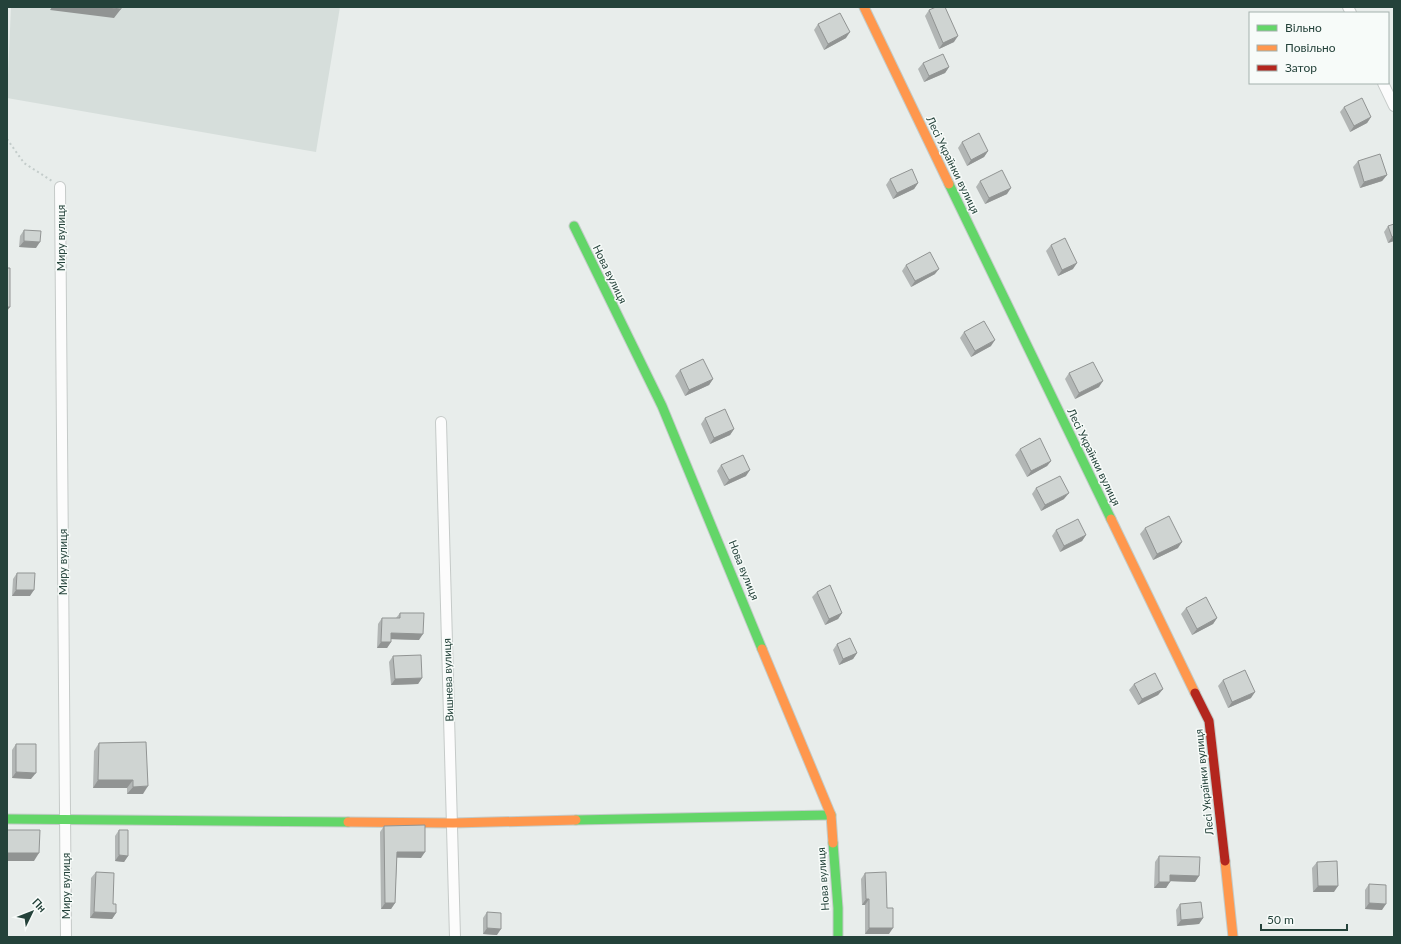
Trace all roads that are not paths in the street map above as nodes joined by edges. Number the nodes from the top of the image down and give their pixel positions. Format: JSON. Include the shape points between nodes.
{"nodes":[{"id":1,"x":864,"y":7,"type":"edge"},
{"id":2,"x":1383,"y":84,"type":"edge"},
{"id":3,"x":1394,"y":106,"type":"edge"},
{"id":4,"x":60,"y":187,"type":"road end"},
{"id":5,"x":574,"y":226,"type":"dead end"},
{"id":6,"x":441,"y":422,"type":"dead end"},
{"id":7,"x":831,"y":815,"type":"junction"},
{"id":8,"x":7,"y":819,"type":"edge"},
{"id":9,"x":66,"y":820,"type":"junction"},
{"id":10,"x":452,"y":823,"type":"junction"},
{"id":11,"x":66,"y":937,"type":"edge"},
{"id":12,"x":455,"y":937,"type":"edge"},
{"id":13,"x":838,"y":937,"type":"edge"},
{"id":14,"x":1233,"y":937,"type":"edge"}],
"edges":[{"from":1,"to":14,"type":"street","name":"Лесі Українки вулиця","via":[[1209,721]]},
{"from":2,"to":3,"type":"street"},
{"from":4,"to":9,"type":"street","name":"Миру вулиця"},
{"from":5,"to":7,"type":"street","name":"Нова вулиця","via":[[662,406]]},
{"from":6,"to":10,"type":"street","name":"Вишнева вулиця"},
{"from":7,"to":10,"type":"street"},
{"from":7,"to":13,"type":"street","name":"Нова вулиця"},
{"from":8,"to":9,"type":"street"},
{"from":9,"to":10,"type":"street"},
{"from":9,"to":11,"type":"street","name":"Миру вулиця"},
{"from":10,"to":12,"type":"street","name":"Вишнева вулиця"}]}
